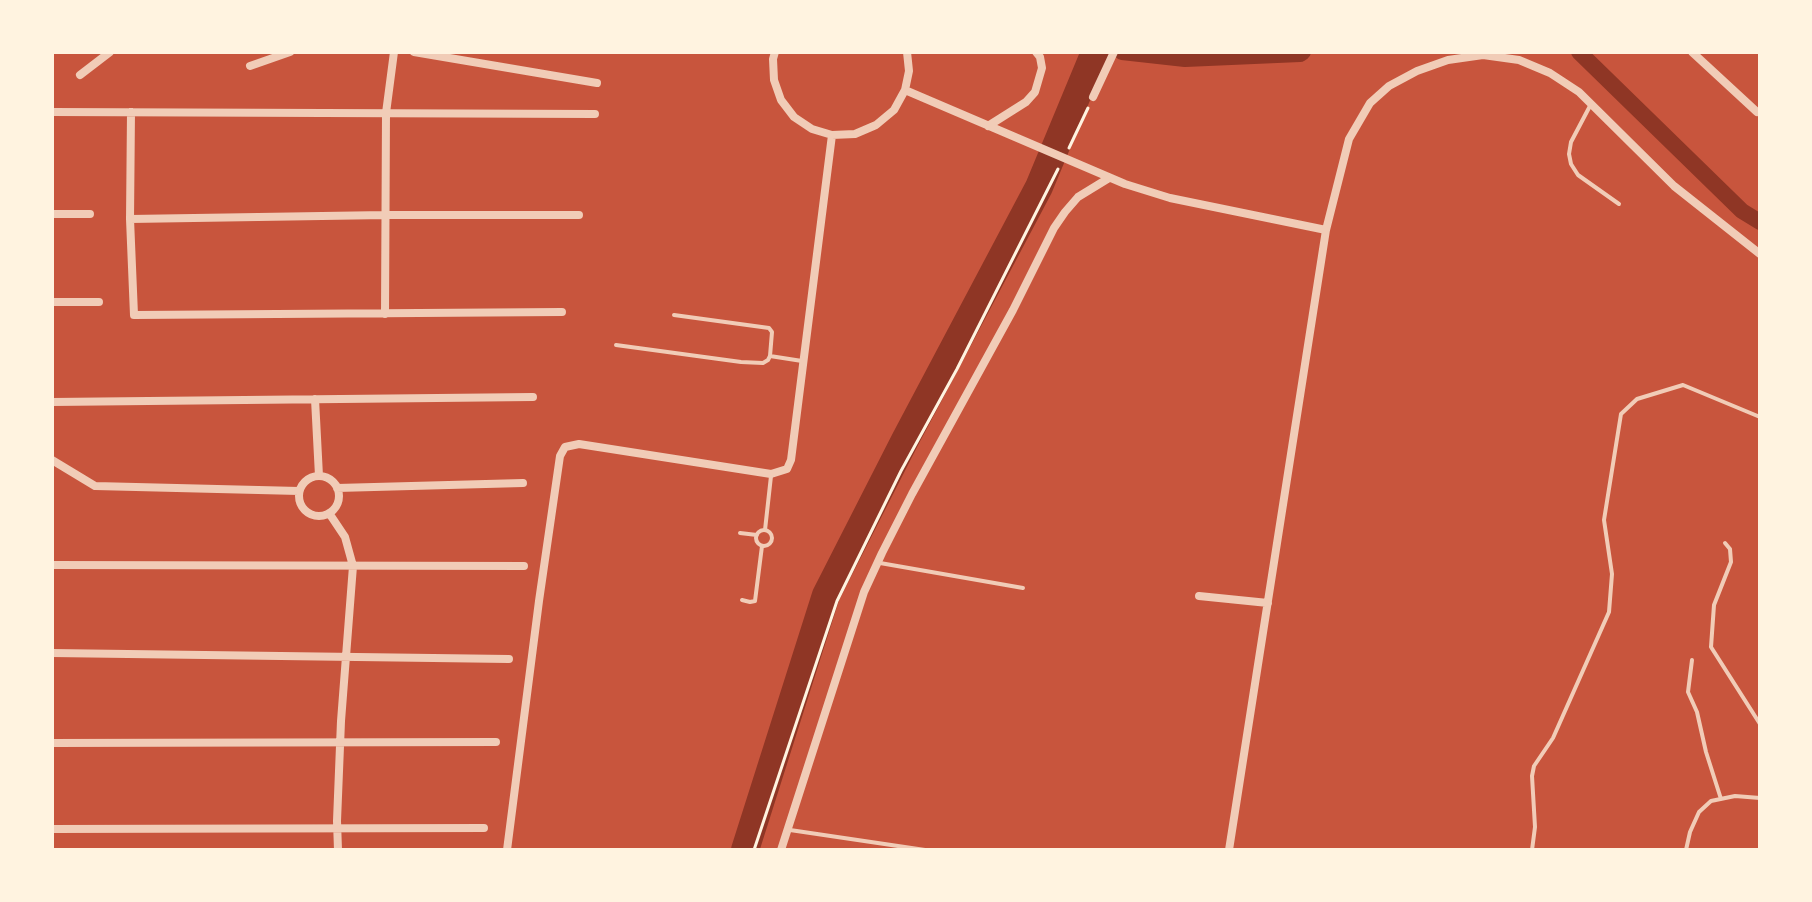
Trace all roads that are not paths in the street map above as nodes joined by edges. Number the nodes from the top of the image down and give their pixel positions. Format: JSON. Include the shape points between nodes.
{"nodes":[{"id":1,"x":110,"y":52,"type":"edge"},
{"id":2,"x":290,"y":52,"type":"edge"},
{"id":3,"x":394,"y":52,"type":"edge"},
{"id":4,"x":414,"y":52,"type":"edge"},
{"id":5,"x":775,"y":52,"type":"edge"},
{"id":6,"x":907,"y":52,"type":"edge"},
{"id":7,"x":1036,"y":52,"type":"edge"},
{"id":8,"x":1114,"y":52,"type":"edge"},
{"id":9,"x":1692,"y":52,"type":"edge"},
{"id":10,"x":250,"y":66,"type":"dead end"},
{"id":11,"x":80,"y":75,"type":"dead end"},
{"id":12,"x":597,"y":83,"type":"dead end"},
{"id":13,"x":905,"y":90,"type":"junction"},
{"id":14,"x":1093,"y":97,"type":"dead end"},
{"id":15,"x":1591,"y":104,"type":"junction"},
{"id":16,"x":1759,"y":111,"type":"edge"},
{"id":17,"x":52,"y":112,"type":"edge"},
{"id":18,"x":131,"y":112,"type":"junction"},
{"id":19,"x":386,"y":113,"type":"junction"},
{"id":20,"x":595,"y":114,"type":"dead end"},
{"id":21,"x":988,"y":126,"type":"junction"},
{"id":22,"x":832,"y":135,"type":"junction"},
{"id":23,"x":1109,"y":178,"type":"junction"},
{"id":24,"x":1619,"y":204,"type":"dead end"},
{"id":25,"x":52,"y":214,"type":"edge"},
{"id":26,"x":90,"y":214,"type":"dead end"},
{"id":27,"x":386,"y":215,"type":"junction"},
{"id":28,"x":579,"y":215,"type":"dead end"},
{"id":29,"x":130,"y":219,"type":"junction"},
{"id":30,"x":1326,"y":230,"type":"junction"},
{"id":31,"x":1760,"y":254,"type":"edge"},
{"id":32,"x":52,"y":302,"type":"edge"},
{"id":33,"x":99,"y":302,"type":"dead end"},
{"id":34,"x":562,"y":312,"type":"dead end"},
{"id":35,"x":385,"y":314,"type":"junction"},
{"id":36,"x":674,"y":315,"type":"dead end"},
{"id":37,"x":616,"y":345,"type":"dead end"},
{"id":38,"x":770,"y":356,"type":"junction"},
{"id":39,"x":802,"y":361,"type":"junction"},
{"id":40,"x":533,"y":397,"type":"dead end"},
{"id":41,"x":315,"y":399,"type":"junction"},
{"id":42,"x":52,"y":402,"type":"edge"},
{"id":43,"x":1760,"y":417,"type":"edge"},
{"id":44,"x":52,"y":460,"type":"edge"},
{"id":45,"x":771,"y":474,"type":"junction"},
{"id":46,"x":319,"y":476,"type":"junction"},
{"id":47,"x":523,"y":483,"type":"dead end"},
{"id":48,"x":337,"y":488,"type":"junction"},
{"id":49,"x":299,"y":491,"type":"junction"},
{"id":50,"x":329,"y":513,"type":"junction"},
{"id":51,"x":765,"y":530,"type":"junction"},
{"id":52,"x":740,"y":533,"type":"dead end"},
{"id":53,"x":757,"y":535,"type":"junction"},
{"id":54,"x":1725,"y":543,"type":"dead end"},
{"id":55,"x":762,"y":546,"type":"junction"},
{"id":56,"x":878,"y":563,"type":"junction"},
{"id":57,"x":52,"y":565,"type":"edge"},
{"id":58,"x":353,"y":566,"type":"junction"},
{"id":59,"x":524,"y":566,"type":"dead end"},
{"id":60,"x":1023,"y":588,"type":"dead end"},
{"id":61,"x":1199,"y":596,"type":"dead end"},
{"id":62,"x":742,"y":600,"type":"dead end"},
{"id":63,"x":1268,"y":603,"type":"junction"},
{"id":64,"x":52,"y":653,"type":"edge"},
{"id":65,"x":346,"y":657,"type":"junction"},
{"id":66,"x":509,"y":659,"type":"dead end"},
{"id":67,"x":1692,"y":660,"type":"dead end"},
{"id":68,"x":1760,"y":724,"type":"edge"},
{"id":69,"x":340,"y":742,"type":"junction"},
{"id":70,"x":496,"y":742,"type":"dead end"},
{"id":71,"x":52,"y":743,"type":"edge"},
{"id":72,"x":1760,"y":798,"type":"edge"},
{"id":73,"x":1721,"y":799,"type":"junction"},
{"id":74,"x":484,"y":828,"type":"dead end"},
{"id":75,"x":52,"y":829,"type":"edge"},
{"id":76,"x":337,"y":829,"type":"junction"},
{"id":77,"x":787,"y":830,"type":"junction"},
{"id":78,"x":338,"y":850,"type":"edge"},
{"id":79,"x":507,"y":850,"type":"edge"},
{"id":80,"x":781,"y":850,"type":"edge"},
{"id":81,"x":925,"y":850,"type":"edge"},
{"id":82,"x":1229,"y":850,"type":"edge"},
{"id":83,"x":1532,"y":850,"type":"edge"},
{"id":84,"x":1686,"y":850,"type":"edge"}],
"edges":[{"from":1,"to":11,"type":"street"},
{"from":2,"to":10,"type":"street"},
{"from":3,"to":19,"type":"street"},
{"from":4,"to":12,"type":"street"},
{"from":5,"to":22,"type":"street","via":[[774,80],[781,100],[794,117]]},
{"from":6,"to":13,"type":"street"},
{"from":7,"to":21,"type":"street","via":[[1042,68],[1035,92]]},
{"from":8,"to":14,"type":"street"},
{"from":9,"to":16,"type":"street"},
{"from":13,"to":21,"type":"street"},
{"from":13,"to":22,"type":"street","via":[[894,110],[876,125],[855,134]]},
{"from":15,"to":24,"type":"lane","via":[[1571,142],[1571,164]]},
{"from":15,"to":30,"type":"street","via":[[1550,73],[1519,60],[1483,55],[1417,71],[1370,103],[1349,139]]},
{"from":15,"to":31,"type":"street","via":[[1674,186]]},
{"from":17,"to":18,"type":"street"},
{"from":18,"to":19,"type":"street"},
{"from":18,"to":29,"type":"street"},
{"from":19,"to":20,"type":"street"},
{"from":19,"to":27,"type":"street"},
{"from":21,"to":23,"type":"street"},
{"from":22,"to":39,"type":"street"},
{"from":23,"to":30,"type":"street","via":[[1170,198]]},
{"from":23,"to":56,"type":"street","via":[[1078,197],[1054,228]]},
{"from":25,"to":26,"type":"street"},
{"from":27,"to":28,"type":"street"},
{"from":27,"to":29,"type":"street"},
{"from":27,"to":35,"type":"street"},
{"from":29,"to":35,"type":"street","via":[[134,315]]},
{"from":30,"to":63,"type":"street"},
{"from":32,"to":33,"type":"street"},
{"from":34,"to":35,"type":"street"},
{"from":36,"to":38,"type":"lane","via":[[769,328]]},
{"from":37,"to":38,"type":"lane","via":[[741,362],[763,363]]},
{"from":38,"to":39,"type":"lane"},
{"from":39,"to":45,"type":"street","via":[[791,460],[787,469]]},
{"from":40,"to":41,"type":"street"},
{"from":41,"to":42,"type":"street"},
{"from":41,"to":46,"type":"street"},
{"from":43,"to":83,"type":"lane","via":[[1683,385],[1637,399],[1621,414],[1604,520],[1612,574],[1609,612],[1553,738],[1534,766]]},
{"from":44,"to":49,"type":"street","via":[[95,486]]},
{"from":45,"to":51,"type":"lane"},
{"from":45,"to":79,"type":"street","via":[[579,444],[565,447]]},
{"from":46,"to":48,"type":"street"},
{"from":46,"to":49,"type":"street","via":[[306,480]]},
{"from":47,"to":48,"type":"street"},
{"from":48,"to":50,"type":"street","via":[[337,505]]},
{"from":49,"to":50,"type":"street","via":[[300,504],[309,514]]},
{"from":50,"to":58,"type":"street","via":[[345,537]]},
{"from":51,"to":53,"type":"lane"},
{"from":51,"to":55,"type":"lane","via":[[772,538]]},
{"from":52,"to":53,"type":"lane"},
{"from":53,"to":55,"type":"lane"},
{"from":54,"to":68,"type":"lane","via":[[1731,562],[1714,605],[1711,647]]},
{"from":55,"to":62,"type":"lane","via":[[755,601]]},
{"from":56,"to":60,"type":"lane"},
{"from":56,"to":77,"type":"street"},
{"from":57,"to":58,"type":"street"},
{"from":58,"to":59,"type":"street"},
{"from":58,"to":65,"type":"street"},
{"from":61,"to":63,"type":"street"},
{"from":63,"to":82,"type":"street"},
{"from":64,"to":65,"type":"street"},
{"from":65,"to":66,"type":"street"},
{"from":65,"to":69,"type":"street"},
{"from":67,"to":73,"type":"lane","via":[[1688,692]]},
{"from":69,"to":70,"type":"street"},
{"from":69,"to":71,"type":"street"},
{"from":69,"to":76,"type":"street"},
{"from":72,"to":73,"type":"lane"},
{"from":73,"to":84,"type":"lane","via":[[1699,812]]},
{"from":74,"to":76,"type":"street"},
{"from":75,"to":76,"type":"street"},
{"from":76,"to":78,"type":"street"},
{"from":77,"to":80,"type":"street"},
{"from":77,"to":81,"type":"lane"}]}
